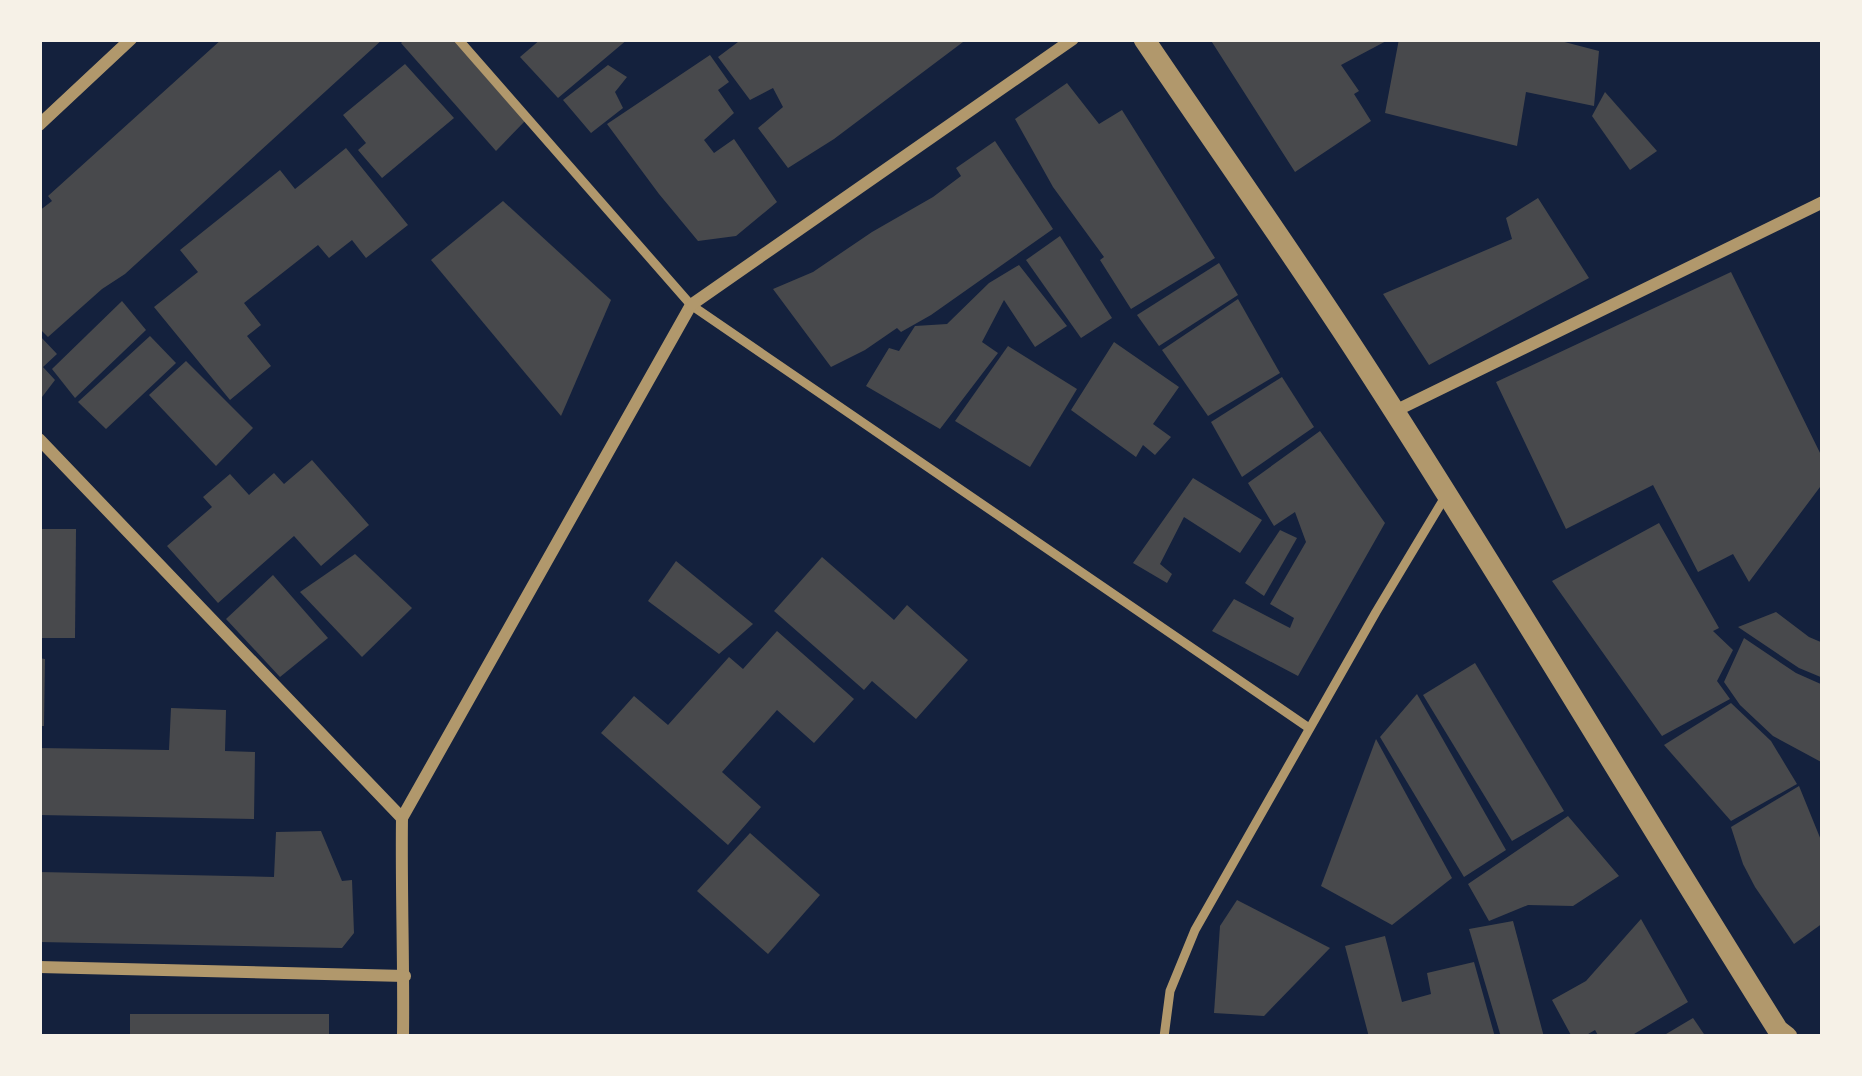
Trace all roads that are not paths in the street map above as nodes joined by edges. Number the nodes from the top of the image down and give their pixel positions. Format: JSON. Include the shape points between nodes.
{"nodes":[{"id":1,"x":131,"y":39,"type":"edge"},
{"id":2,"x":458,"y":39,"type":"edge"},
{"id":3,"x":1073,"y":39,"type":"edge"},
{"id":4,"x":1144,"y":39,"type":"edge"},
{"id":5,"x":39,"y":125,"type":"edge"},
{"id":6,"x":1823,"y":202,"type":"edge"},
{"id":7,"x":691,"y":305,"type":"junction"},
{"id":8,"x":1393,"y":412,"type":"junction"},
{"id":9,"x":39,"y":439,"type":"edge"},
{"id":10,"x":1446,"y":495,"type":"junction"},
{"id":11,"x":1309,"y":728,"type":"junction"},
{"id":12,"x":402,"y":818,"type":"junction"},
{"id":13,"x":39,"y":968,"type":"edge"},
{"id":14,"x":405,"y":976,"type":"junction"},
{"id":15,"x":404,"y":1037,"type":"edge"},
{"id":16,"x":1164,"y":1037,"type":"edge"},
{"id":17,"x":1786,"y":1037,"type":"edge"}],
"edges":[{"from":1,"to":5,"type":"street"},
{"from":2,"to":7,"type":"lane"},
{"from":3,"to":7,"type":"street"},
{"from":4,"to":8,"type":"street"},
{"from":6,"to":8,"type":"street"},
{"from":7,"to":11,"type":"lane"},
{"from":7,"to":12,"type":"street"},
{"from":8,"to":10,"type":"street"},
{"from":9,"to":12,"type":"street"},
{"from":10,"to":11,"type":"lane"},
{"from":10,"to":17,"type":"street"},
{"from":11,"to":16,"type":"lane","via":[[1195,930],[1170,991]]},
{"from":12,"to":14,"type":"street"},
{"from":13,"to":14,"type":"street"},
{"from":14,"to":15,"type":"street"}]}
